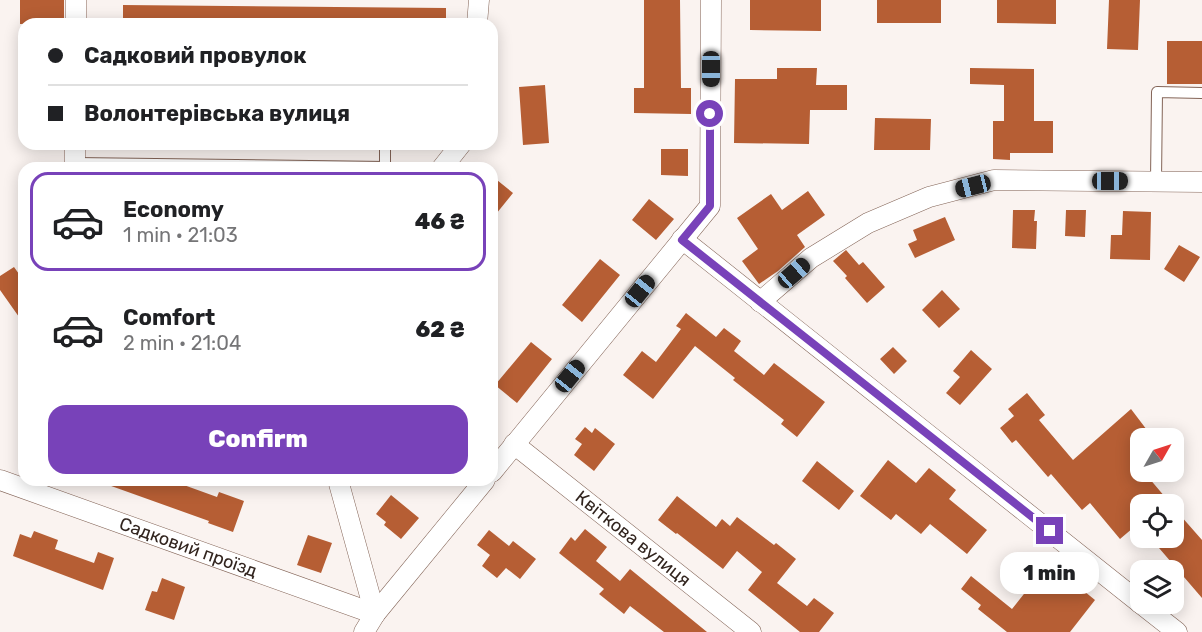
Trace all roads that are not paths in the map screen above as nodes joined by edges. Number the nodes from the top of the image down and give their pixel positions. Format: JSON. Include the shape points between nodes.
{"nodes":[{"id":1,"x":76,"y":0,"type":"edge"},
{"id":2,"x":479,"y":0,"type":"edge"},
{"id":3,"x":711,"y":0,"type":"edge"},
{"id":4,"x":76,"y":18,"type":"edge"},
{"id":5,"x":478,"y":18,"type":"edge"},
{"id":6,"x":1202,"y":93,"type":"edge"},
{"id":7,"x":456,"y":150,"type":"edge"},
{"id":8,"x":75,"y":158,"type":"edge"},
{"id":9,"x":213,"y":162,"type":"edge"},
{"id":10,"x":447,"y":162,"type":"edge"},
{"id":11,"x":1156,"y":181,"type":"junction"},
{"id":12,"x":1200,"y":184,"type":"edge"},
{"id":13,"x":682,"y":240,"type":"junction"},
{"id":14,"x":760,"y":302,"type":"junction"},
{"id":15,"x":514,"y":444,"type":"junction"},
{"id":16,"x":498,"y":464,"type":"edge"},
{"id":17,"x":0,"y":480,"type":"edge"},
{"id":18,"x":340,"y":486,"type":"edge"},
{"id":19,"x":480,"y":486,"type":"edge"},
{"id":20,"x":1130,"y":595,"type":"edge"},
{"id":21,"x":375,"y":614,"type":"junction"},
{"id":22,"x":1154,"y":614,"type":"edge"},
{"id":23,"x":364,"y":632,"type":"edge"},
{"id":24,"x":751,"y":632,"type":"edge"},
{"id":25,"x":1177,"y":632,"type":"edge"}],
"edges":[{"from":1,"to":4,"type":"street"},
{"from":2,"to":5,"type":"street"},
{"from":3,"to":13,"type":"street","via":[[710,206]]},
{"from":6,"to":11,"type":"lane","via":[[1157,92]]},
{"from":7,"to":10,"type":"street"},
{"from":8,"to":9,"type":"lane"},
{"from":11,"to":12,"type":"street"},
{"from":11,"to":14,"type":"street","via":[[994,180],[930,197],[868,223],[811,258]]},
{"from":13,"to":14,"type":"street"},
{"from":13,"to":15,"type":"street"},
{"from":14,"to":20,"type":"street"},
{"from":15,"to":16,"type":"street"},
{"from":15,"to":24,"type":"street","name":"Квіткова вулиця"},
{"from":17,"to":21,"type":"street","name":"Садковий проїзд"},
{"from":18,"to":21,"type":"street"},
{"from":19,"to":21,"type":"street"},
{"from":21,"to":23,"type":"street"},
{"from":22,"to":25,"type":"street"}]}
